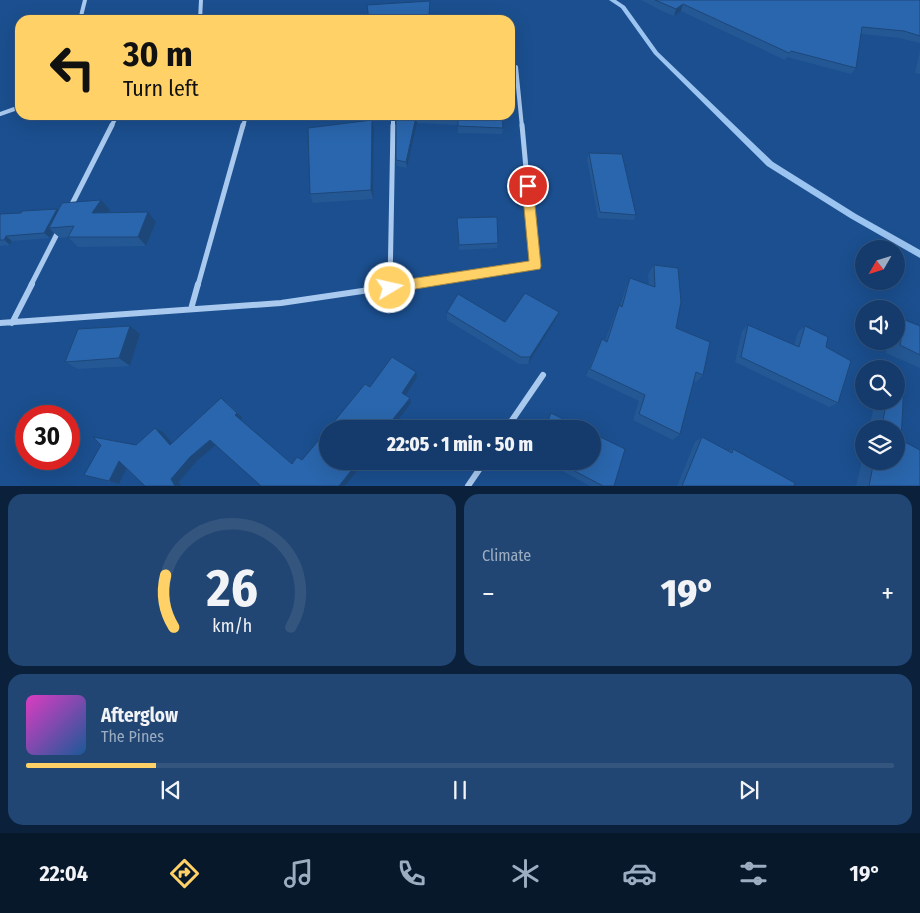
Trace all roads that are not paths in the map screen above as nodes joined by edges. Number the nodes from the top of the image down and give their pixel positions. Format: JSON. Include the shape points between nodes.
{"nodes":[{"id":1,"x":85,"y":0,"type":"edge"},
{"id":2,"x":202,"y":0,"type":"edge"},
{"id":3,"x":81,"y":15,"type":"edge"},
{"id":4,"x":200,"y":15,"type":"edge"},
{"id":5,"x":516,"y":66,"type":"dead end"},
{"id":6,"x":15,"y":109,"type":"edge"},
{"id":7,"x":0,"y":114,"type":"edge"},
{"id":8,"x":114,"y":120,"type":"edge"},
{"id":9,"x":245,"y":120,"type":"edge"},
{"id":10,"x":393,"y":120,"type":"edge"},
{"id":11,"x":69,"y":210,"type":"edge"},
{"id":12,"x":60,"y":228,"type":"edge"},
{"id":13,"x":390,"y":288,"type":"junction"},
{"id":14,"x":191,"y":309,"type":"junction"},
{"id":15,"x":0,"y":323,"type":"edge"},
{"id":16,"x":12,"y":323,"type":"junction"},
{"id":17,"x":542,"y":375,"type":"dead end"},
{"id":18,"x":512,"y":420,"type":"edge"},
{"id":19,"x":478,"y":470,"type":"edge"},
{"id":20,"x":468,"y":486,"type":"edge"}],
"edges":[{"from":1,"to":3,"type":"street"},
{"from":2,"to":4,"type":"street"},
{"from":5,"to":13,"type":"street","via":[[535,266]]},
{"from":6,"to":7,"type":"street"},
{"from":8,"to":11,"type":"street"},
{"from":9,"to":14,"type":"street"},
{"from":10,"to":13,"type":"street"},
{"from":12,"to":16,"type":"street"},
{"from":13,"to":14,"type":"street","via":[[281,303]]},
{"from":14,"to":16,"type":"street"},
{"from":15,"to":16,"type":"street"},
{"from":17,"to":18,"type":"street"},
{"from":19,"to":20,"type":"street"}]}
